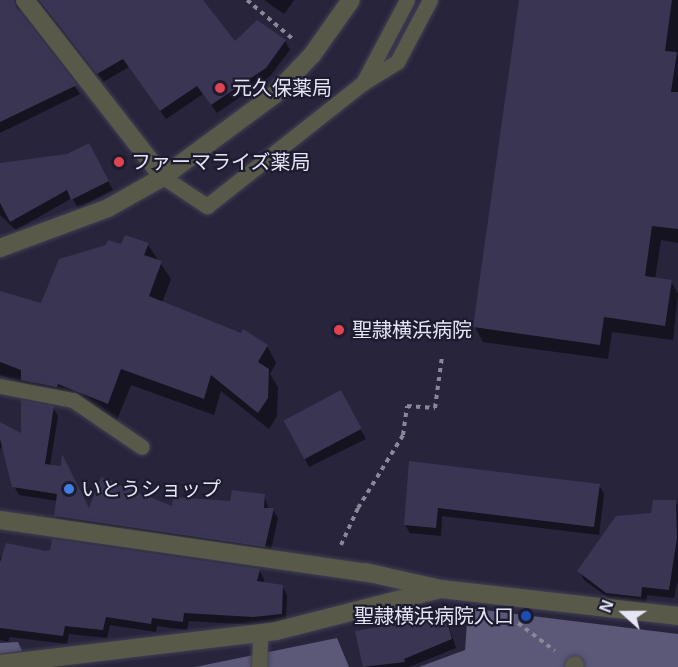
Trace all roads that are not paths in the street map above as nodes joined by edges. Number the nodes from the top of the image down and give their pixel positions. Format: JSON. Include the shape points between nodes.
{"nodes":[{"id":1,"x":25,"y":0,"type":"edge"},
{"id":2,"x":351,"y":0,"type":"edge"},
{"id":3,"x":407,"y":0,"type":"edge"},
{"id":4,"x":430,"y":0,"type":"edge"},
{"id":5,"x":363,"y":83,"type":"junction"},
{"id":6,"x":163,"y":177,"type":"junction"},
{"id":7,"x":0,"y":248,"type":"edge"},
{"id":8,"x":0,"y":386,"type":"edge"},
{"id":9,"x":142,"y":447,"type":"dead end"},
{"id":10,"x":0,"y":520,"type":"edge"},
{"id":11,"x":441,"y":589,"type":"junction"},
{"id":12,"x":678,"y":616,"type":"edge"},
{"id":13,"x":260,"y":633,"type":"junction"},
{"id":14,"x":158,"y":644,"type":"junction"},
{"id":15,"x":155,"y":663,"type":"dead end"},
{"id":16,"x":0,"y":664,"type":"edge"},
{"id":17,"x":259,"y":667,"type":"edge"}],
"edges":[{"from":1,"to":6,"type":"street"},
{"from":2,"to":6,"type":"street","via":[[312,55],[266,100]]},
{"from":3,"to":5,"type":"lane"},
{"from":4,"to":5,"type":"lane","via":[[397,62]]},
{"from":5,"to":6,"type":"lane","via":[[207,206]]},
{"from":6,"to":7,"type":"street","via":[[108,208]]},
{"from":8,"to":9,"type":"lane","via":[[73,400]]},
{"from":10,"to":11,"type":"street","via":[[370,573]]},
{"from":11,"to":12,"type":"street"},
{"from":11,"to":13,"type":"street"},
{"from":13,"to":14,"type":"street"},
{"from":13,"to":17,"type":"lane"},
{"from":14,"to":15,"type":"street"},
{"from":14,"to":16,"type":"street"}]}
